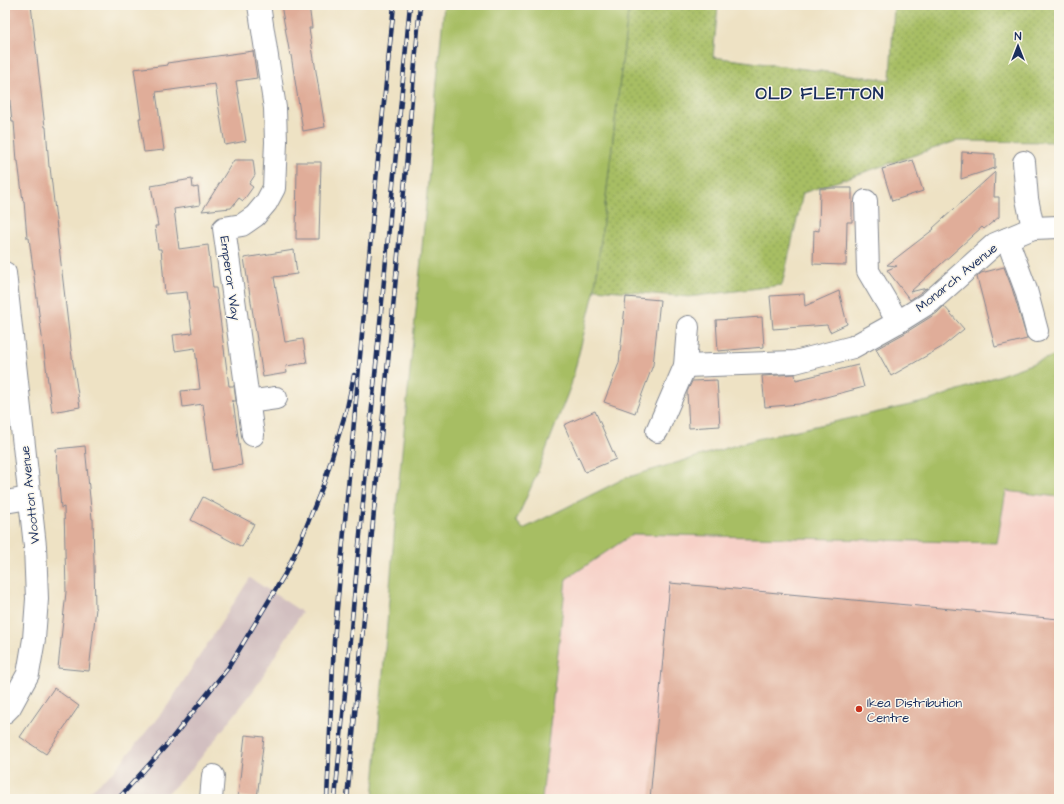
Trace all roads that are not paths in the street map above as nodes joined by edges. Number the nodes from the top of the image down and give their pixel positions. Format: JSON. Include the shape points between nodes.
{"nodes":[{"id":1,"x":259,"y":5,"type":"edge"},
{"id":2,"x":1024,"y":162,"type":"dead end"},
{"id":3,"x":866,"y":201,"type":"dead end"},
{"id":4,"x":1059,"y":227,"type":"edge"},
{"id":5,"x":1033,"y":228,"type":"junction"},
{"id":6,"x":1007,"y":239,"type":"junction"},
{"id":7,"x":5,"y":273,"type":"edge"},
{"id":8,"x":898,"y":322,"type":"junction"},
{"id":9,"x":688,"y":327,"type":"dead end"},
{"id":10,"x":1037,"y":331,"type":"dead end"},
{"id":11,"x":685,"y":366,"type":"junction"},
{"id":12,"x":276,"y":398,"type":"dead end"},
{"id":13,"x":248,"y":402,"type":"junction"},
{"id":14,"x":657,"y":431,"type":"dead end"},
{"id":15,"x":252,"y":435,"type":"dead end"},
{"id":16,"x":29,"y":498,"type":"junction"},
{"id":17,"x":5,"y":502,"type":"edge"},
{"id":18,"x":5,"y":712,"type":"edge"},
{"id":19,"x":213,"y":776,"type":"dead end"},
{"id":20,"x":211,"y":799,"type":"edge"}],
"edges":[{"from":1,"to":13,"type":"street","name":"Emperor Way","via":[[275,108],[274,188],[256,216],[242,225],[224,228]]},
{"from":2,"to":5,"type":"street","via":[[1027,199]]},
{"from":3,"to":8,"type":"street","via":[[868,271]]},
{"from":4,"to":5,"type":"street","name":"Monarch Avenue"},
{"from":5,"to":6,"type":"street","name":"Monarch Avenue"},
{"from":6,"to":8,"type":"street","name":"Monarch Avenue","via":[[995,244],[930,302]]},
{"from":6,"to":10,"type":"street","via":[[1026,290]]},
{"from":7,"to":16,"type":"street","name":"Wootton Avenue"},
{"from":8,"to":11,"type":"street","name":"Monarch Avenue","via":[[853,347],[795,362]]},
{"from":9,"to":11,"type":"street"},
{"from":11,"to":14,"type":"street"},
{"from":12,"to":13,"type":"street"},
{"from":13,"to":15,"type":"street","name":"Emperor Way"},
{"from":16,"to":17,"type":"street"},
{"from":16,"to":18,"type":"street","name":"Wootton Avenue","via":[[35,546],[37,599],[34,639],[28,674]]},
{"from":19,"to":20,"type":"street"}]}
